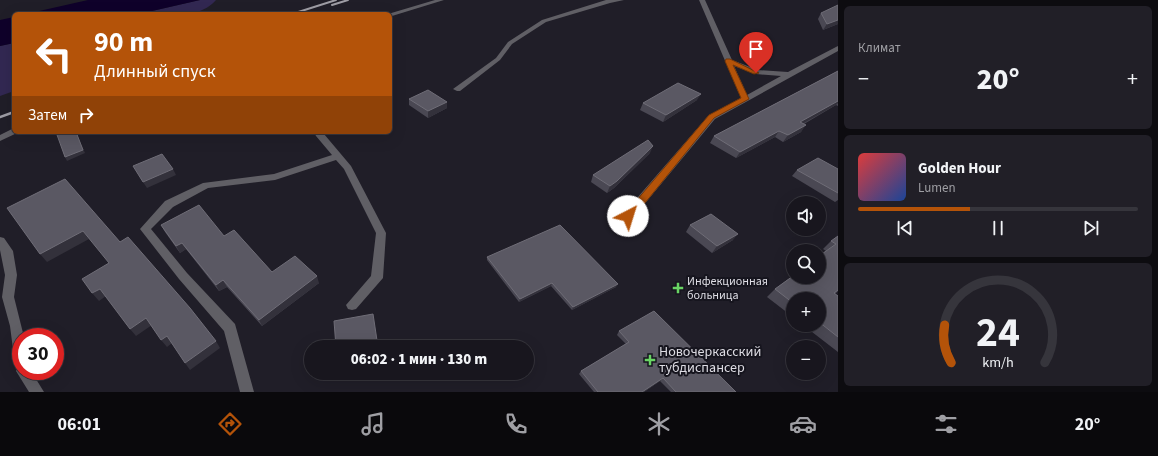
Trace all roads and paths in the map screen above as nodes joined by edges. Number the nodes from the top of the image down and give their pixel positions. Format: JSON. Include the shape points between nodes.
{"nodes":[{"id":1,"x":441,"y":0,"type":"edge"},
{"id":2,"x":621,"y":0,"type":"edge"},
{"id":3,"x":701,"y":0,"type":"edge"},
{"id":4,"x":392,"y":14,"type":"edge"},
{"id":5,"x":838,"y":48,"type":"edge"},
{"id":6,"x":728,"y":61,"type":"junction"},
{"id":7,"x":791,"y":74,"type":"junction"},
{"id":8,"x":457,"y":89,"type":"dead end"},
{"id":9,"x":745,"y":99,"type":"junction"},
{"id":10,"x":12,"y":132,"type":"edge"},
{"id":11,"x":319,"y":134,"type":"edge"},
{"id":12,"x":0,"y":138,"type":"edge"},
{"id":13,"x":338,"y":156,"type":"junction"},
{"id":14,"x":628,"y":216,"type":"dead end"},
{"id":15,"x":0,"y":241,"type":"edge"},
{"id":16,"x":352,"y":305,"type":"dead end"},
{"id":17,"x":16,"y":328,"type":"edge"},
{"id":18,"x":29,"y":380,"type":"edge"},
{"id":19,"x":37,"y":392,"type":"edge"},
{"id":20,"x":247,"y":392,"type":"edge"}],
"edges":[{"from":1,"to":4,"type":"street"},
{"from":2,"to":8,"type":"street","via":[[609,1],[544,21],[510,43],[498,59]]},
{"from":3,"to":6,"type":"street"},
{"from":5,"to":7,"type":"street"},
{"from":6,"to":7,"type":"street","via":[[756,73]]},
{"from":6,"to":9,"type":"street"},
{"from":7,"to":9,"type":"street"},
{"from":9,"to":14,"type":"street","via":[[712,117]]},
{"from":10,"to":12,"type":"street"},
{"from":11,"to":13,"type":"street"},
{"from":13,"to":16,"type":"street","via":[[348,168],[381,234],[377,278]]},
{"from":13,"to":20,"type":"street","via":[[275,178],[206,185],[169,204],[145,229],[230,328]]},
{"from":15,"to":17,"type":"street","via":[[8,251],[11,275],[8,297]]},
{"from":18,"to":19,"type":"street"}]}
